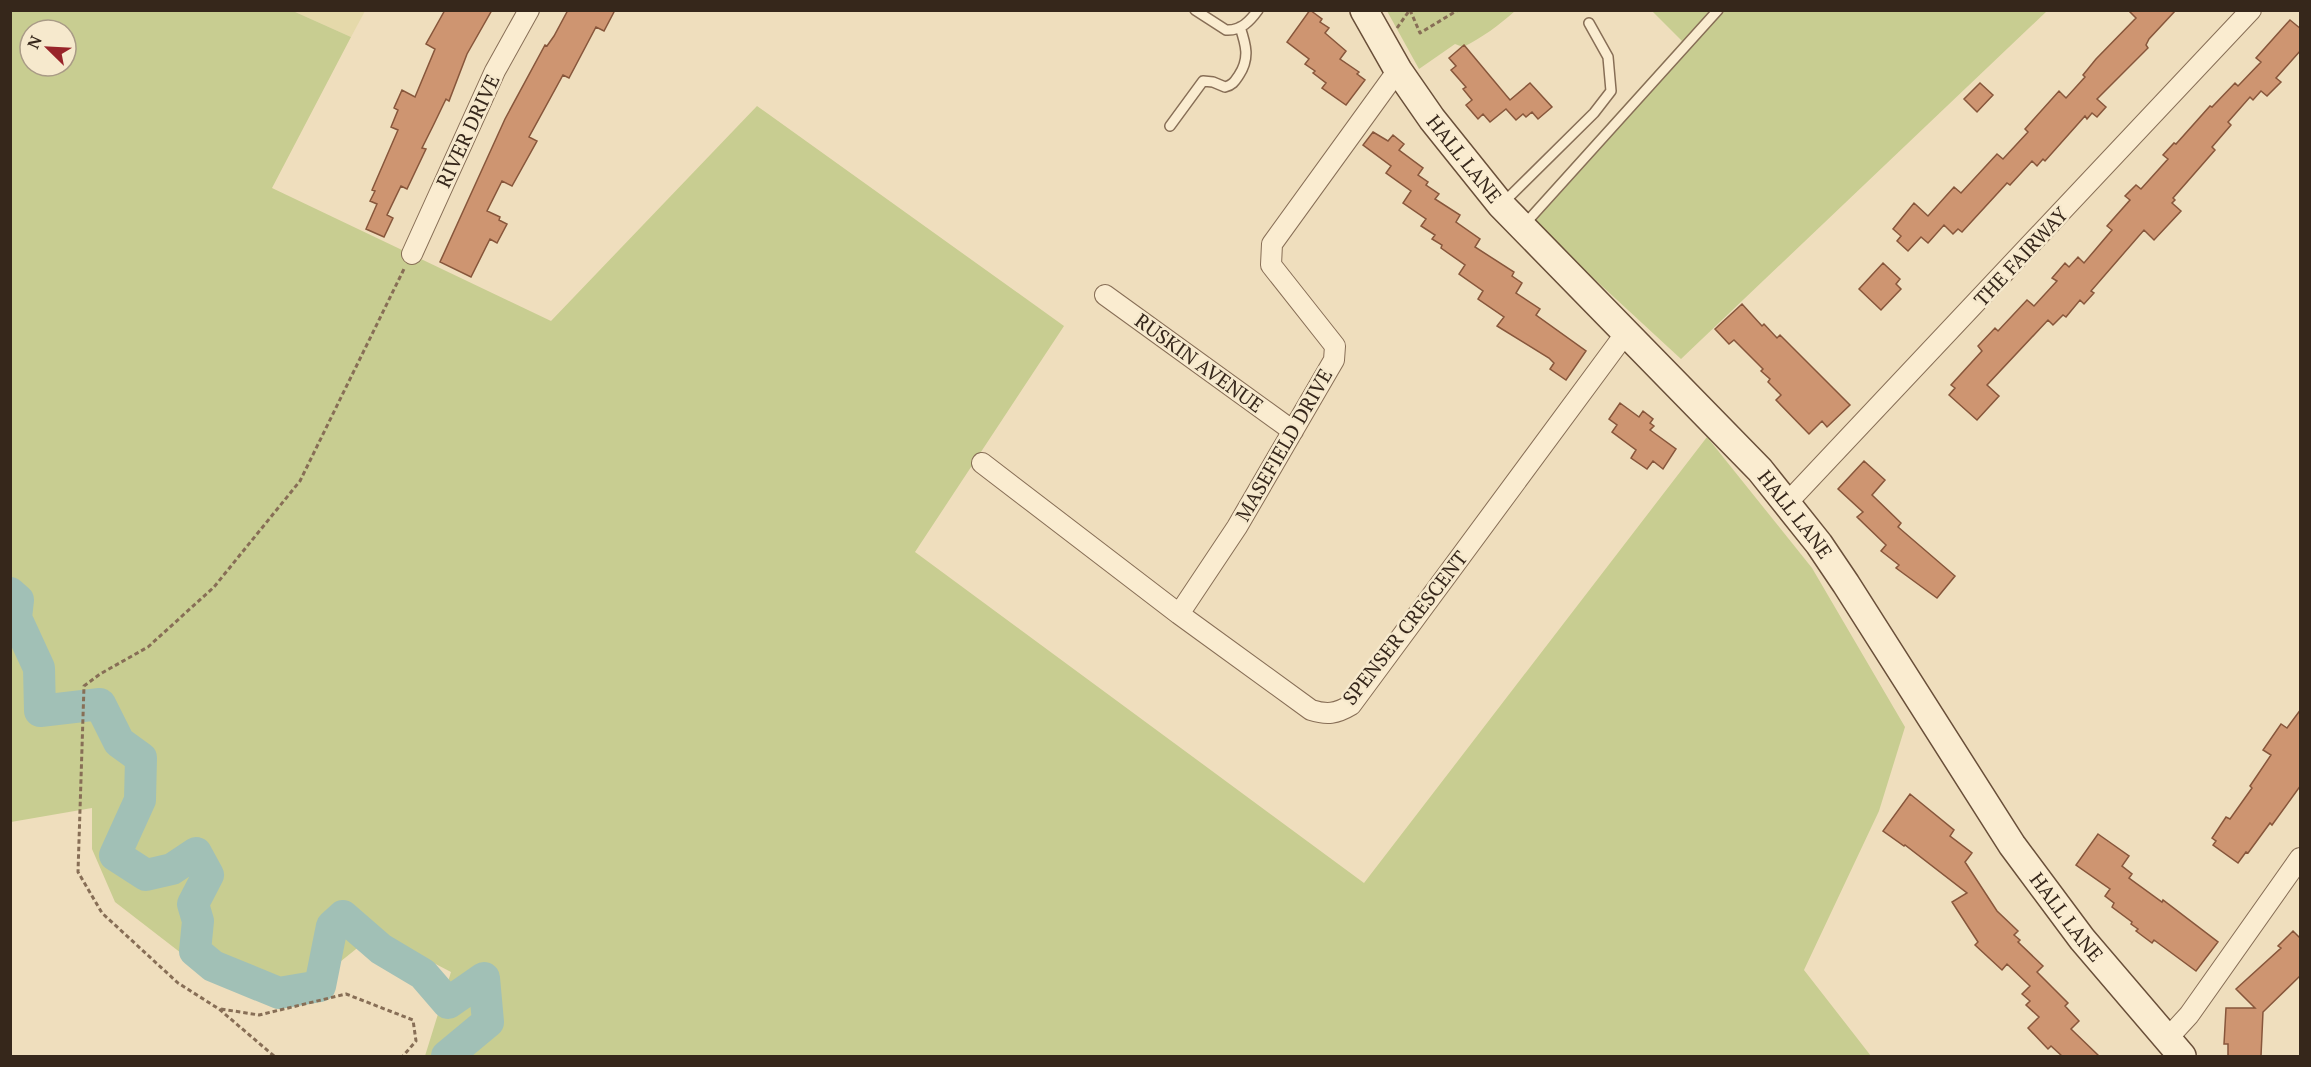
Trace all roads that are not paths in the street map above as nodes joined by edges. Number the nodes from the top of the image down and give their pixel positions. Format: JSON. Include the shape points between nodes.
{"nodes":[{"id":1,"x":529,"y":10,"type":"edge"},
{"id":2,"x":1195,"y":10,"type":"edge"},
{"id":3,"x":1258,"y":10,"type":"edge"},
{"id":4,"x":1364,"y":10,"type":"edge"},
{"id":5,"x":1718,"y":10,"type":"edge"},
{"id":6,"x":2252,"y":10,"type":"edge"},
{"id":7,"x":1589,"y":23,"type":"dead end"},
{"id":8,"x":1240,"y":27,"type":"junction"},
{"id":9,"x":1398,"y":70,"type":"junction"},
{"id":10,"x":1170,"y":126,"type":"dead end"},
{"id":11,"x":1501,"y":205,"type":"junction"},
{"id":12,"x":1522,"y":227,"type":"junction"},
{"id":13,"x":412,"y":254,"type":"road end"},
{"id":14,"x":1105,"y":295,"type":"dead end"},
{"id":15,"x":1625,"y":334,"type":"junction"},
{"id":16,"x":1293,"y":431,"type":"junction"},
{"id":17,"x":982,"y":463,"type":"dead end"},
{"id":18,"x":1788,"y":502,"type":"junction"},
{"id":19,"x":1179,"y":614,"type":"junction"},
{"id":20,"x":2301,"y":858,"type":"edge"},
{"id":21,"x":2174,"y":1048,"type":"edge"}],
"edges":[{"from":1,"to":13,"type":"street","name":"RIVER DRIVE","via":[[495,71]]},
{"from":2,"to":8,"type":"lane","via":[[1226,30]]},
{"from":3,"to":8,"type":"lane"},
{"from":4,"to":9,"type":"street","name":"HALL LANE"},
{"from":5,"to":12,"type":"lane"},
{"from":6,"to":18,"type":"street","name":"THE FAIRWAY"},
{"from":7,"to":11,"type":"lane","via":[[1608,57],[1611,91],[1594,113]]},
{"from":8,"to":10,"type":"lane","via":[[1248,53],[1235,82],[1225,87],[1203,81]]},
{"from":9,"to":11,"type":"street","name":"HALL LANE"},
{"from":9,"to":16,"type":"street","name":"MASEFIELD DRIVE","via":[[1272,244],[1271,265],[1335,346],[1334,360]]},
{"from":11,"to":12,"type":"street","name":"HALL LANE"},
{"from":12,"to":15,"type":"street","name":"HALL LANE"},
{"from":14,"to":16,"type":"street","name":"RUSKIN AVENUE"},
{"from":15,"to":18,"type":"street","name":"HALL LANE"},
{"from":15,"to":19,"type":"street","name":"SPENSER CRESCENT","via":[[1351,705],[1337,713],[1311,710]]},
{"from":16,"to":19,"type":"street","name":"MASEFIELD DRIVE","via":[[1237,527]]},
{"from":17,"to":19,"type":"street","name":"SPENSER CRESCENT"},
{"from":18,"to":21,"type":"street","name":"HALL LANE","via":[[1820,544],[2012,845],[2082,939]]},
{"from":20,"to":21,"type":"street","via":[[2189,1015]]}]}
